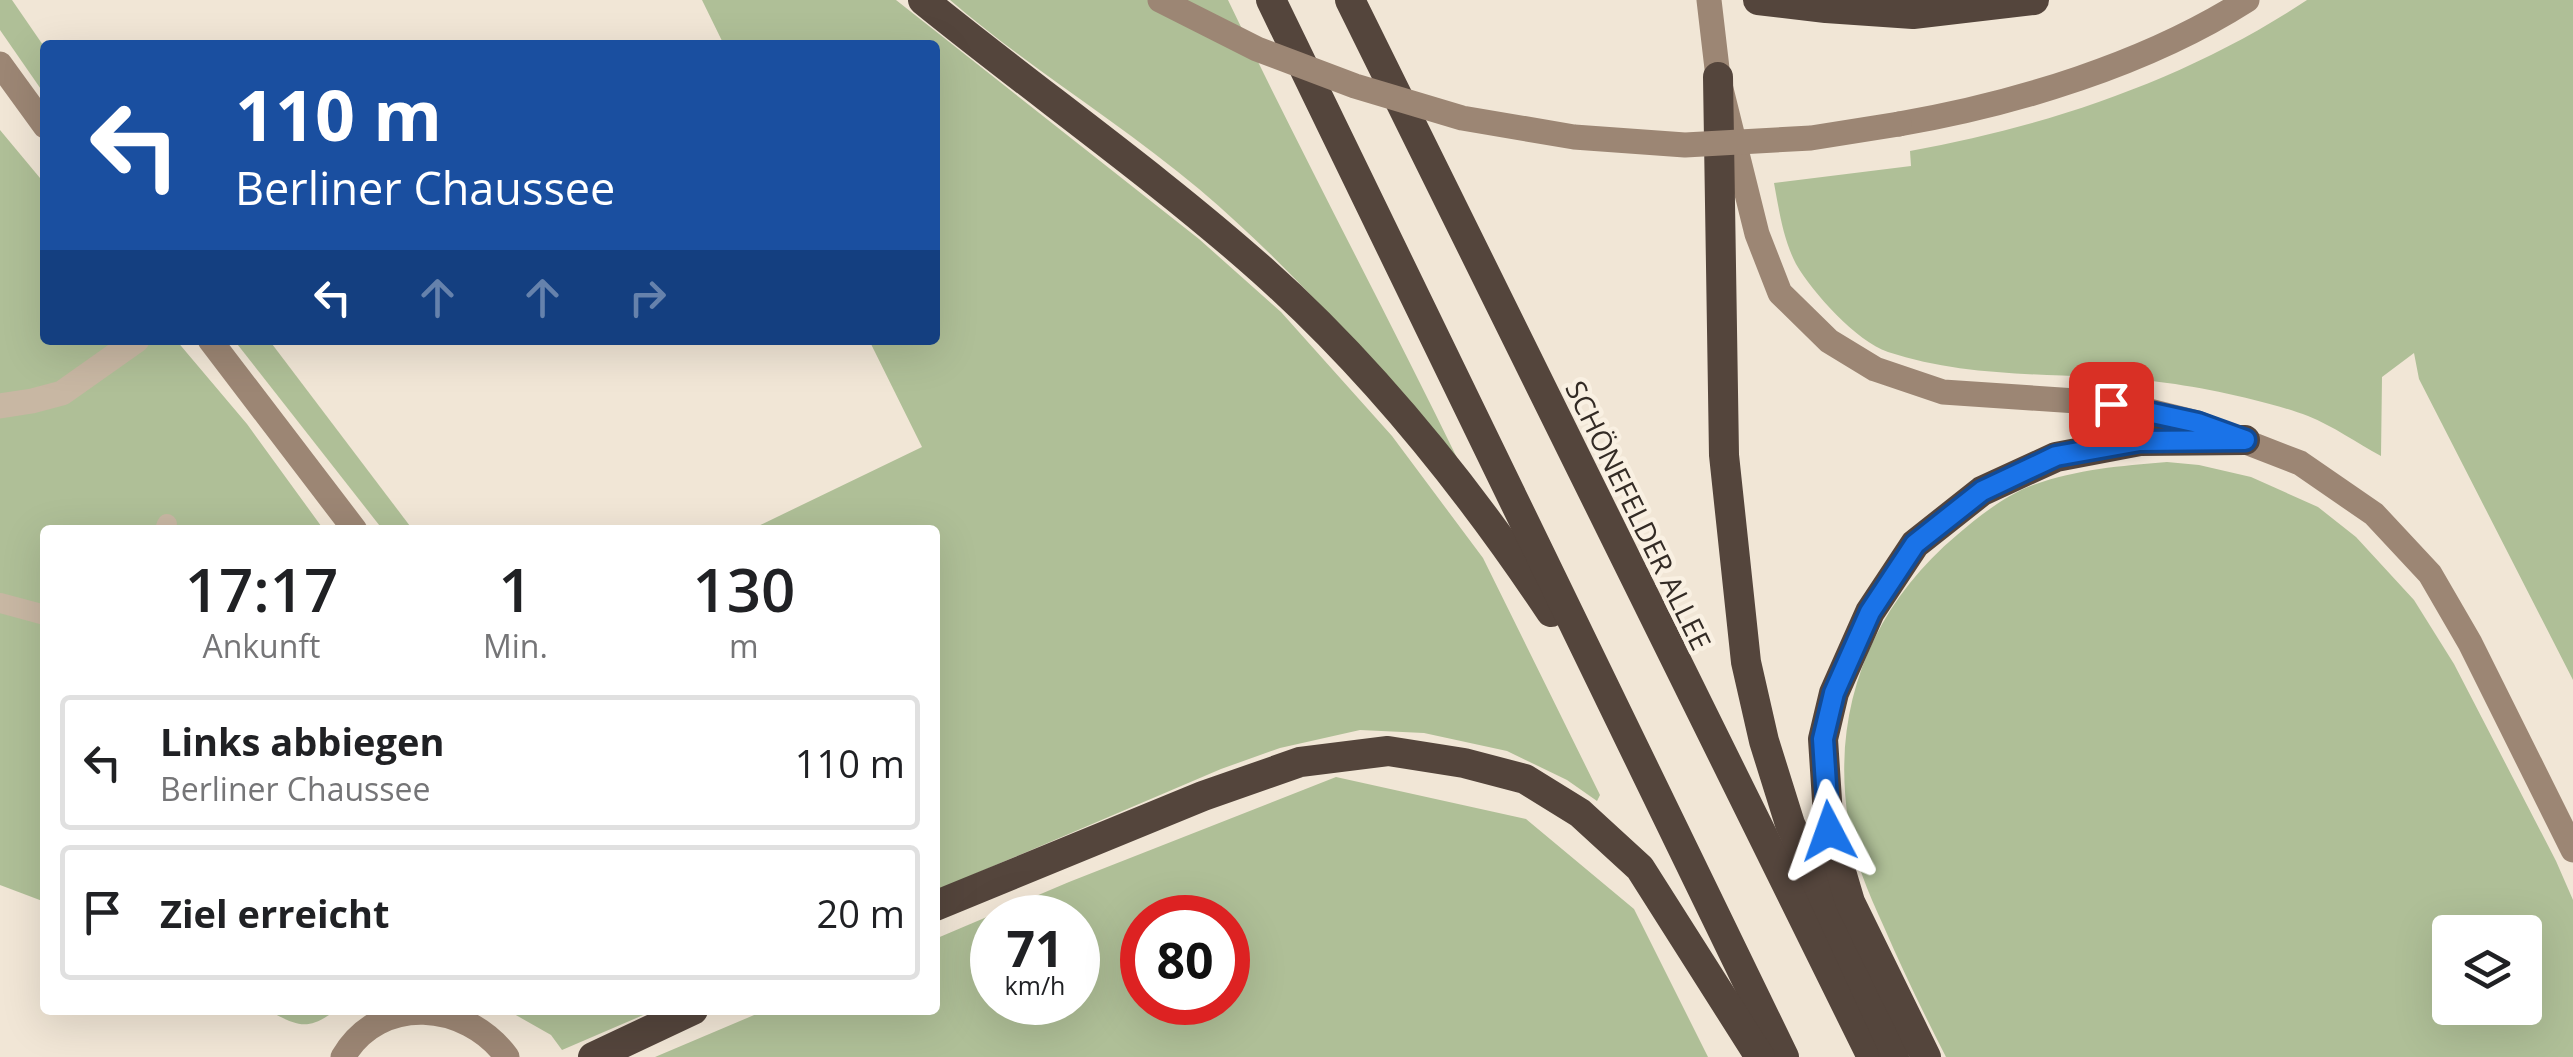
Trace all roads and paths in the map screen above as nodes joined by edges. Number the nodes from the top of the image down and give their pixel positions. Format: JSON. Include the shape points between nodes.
{"nodes":[{"id":1,"x":924,"y":0,"type":"edge"},
{"id":2,"x":1160,"y":0,"type":"edge"},
{"id":3,"x":1271,"y":0,"type":"edge"},
{"id":4,"x":1350,"y":0,"type":"edge"},
{"id":5,"x":1709,"y":0,"type":"edge"},
{"id":6,"x":1758,"y":0,"type":"edge"},
{"id":7,"x":2034,"y":0,"type":"edge"},
{"id":8,"x":2247,"y":0,"type":"edge"},
{"id":9,"x":0,"y":64,"type":"edge"},
{"id":10,"x":1718,"y":78,"type":"junction"},
{"id":11,"x":40,"y":119,"type":"edge"},
{"id":12,"x":131,"y":345,"type":"edge"},
{"id":13,"x":214,"y":345,"type":"edge"},
{"id":14,"x":0,"y":406,"type":"edge"},
{"id":15,"x":2245,"y":440,"type":"junction"},
{"id":16,"x":351,"y":525,"type":"edge"},
{"id":17,"x":0,"y":603,"type":"edge"},
{"id":18,"x":40,"y":614,"type":"edge"},
{"id":19,"x":1614,"y":707,"type":"junction"},
{"id":20,"x":2573,"y":850,"type":"edge"},
{"id":21,"x":940,"y":904,"type":"edge"},
{"id":22,"x":451,"y":1015,"type":"edge"},
{"id":23,"x":682,"y":1015,"type":"edge"},
{"id":24,"x":382,"y":1016,"type":"edge"},
{"id":25,"x":342,"y":1057,"type":"edge"},
{"id":26,"x":507,"y":1057,"type":"edge"},
{"id":27,"x":593,"y":1057,"type":"edge"},
{"id":28,"x":1760,"y":1057,"type":"edge"},
{"id":29,"x":1784,"y":1057,"type":"edge"},
{"id":30,"x":1872,"y":1057,"type":"edge"},
{"id":31,"x":1894,"y":1057,"type":"edge"},
{"id":32,"x":1926,"y":1057,"type":"edge"}],
"edges":[{"from":1,"to":19,"type":"highway","via":[[1294,300],[1384,393],[1499,534]]},
{"from":2,"to":8,"type":"street","bridge":true,"via":[[1257,49],[1462,118],[1574,137],[1685,145],[1811,138],[1961,114],[2125,61]]},
{"from":3,"to":19,"type":"highway"},
{"from":4,"to":30,"type":"highway","name":"SCHÖNEFELDER ALLEE"},
{"from":5,"to":10,"type":"street"},
{"from":6,"to":7,"type":"highway","via":[[1913,14]]},
{"from":9,"to":11,"type":"street"},
{"from":10,"to":15,"type":"street","via":[[1757,234],[1780,293],[1828,341],[1875,369],[1943,392],[2121,404]]},
{"from":10,"to":31,"type":"highway","via":[[1724,455],[1746,662],[1790,824]]},
{"from":12,"to":14,"type":"street","via":[[62,393]]},
{"from":13,"to":16,"type":"street"},
{"from":15,"to":20,"type":"street","via":[[2300,463],[2374,514],[2430,574]]},
{"from":15,"to":32,"type":"highway","via":[[2140,441],[2056,456],[1982,491],[1915,544],[1870,612],[1834,693],[1823,739],[1829,831],[1850,902]]},
{"from":17,"to":18,"type":"lane"},
{"from":19,"to":29,"type":"highway"},
{"from":21,"to":28,"type":"highway","via":[[1300,762],[1388,751],[1464,763],[1525,779],[1580,814],[1640,868]]},
{"from":22,"to":26,"type":"street","via":[[482,1030]]},
{"from":23,"to":27,"type":"highway"},
{"from":24,"to":25,"type":"street"}]}
